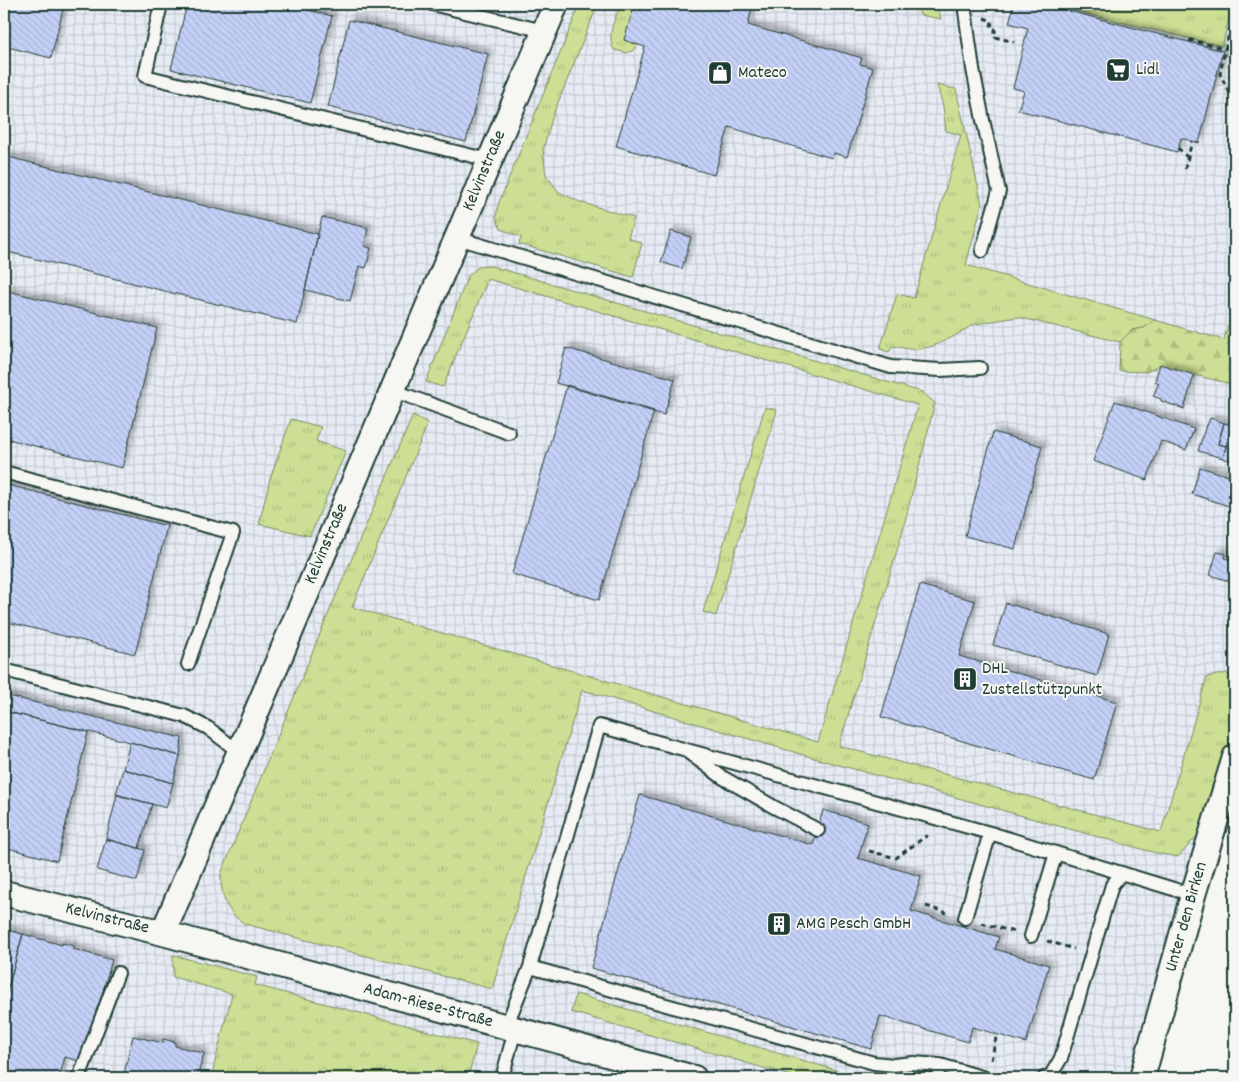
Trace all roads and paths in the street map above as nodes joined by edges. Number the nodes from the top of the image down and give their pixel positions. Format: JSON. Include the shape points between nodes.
{"nodes":[{"id":1,"x":161,"y":4,"type":"edge"},
{"id":2,"x":432,"y":4,"type":"edge"},
{"id":3,"x":556,"y":4,"type":"edge"},
{"id":4,"x":964,"y":4,"type":"edge"},
{"id":5,"x":1188,"y":4,"type":"edge"},
{"id":6,"x":1235,"y":5,"type":"edge"},
{"id":7,"x":992,"y":21,"type":"dead end"},
{"id":8,"x":544,"y":31,"type":"junction"},
{"id":9,"x":1014,"y":42,"type":"dead end"},
{"id":10,"x":1190,"y":42,"type":"dead end"},
{"id":11,"x":1225,"y":49,"type":"junction"},
{"id":12,"x":1229,"y":92,"type":"dead end"},
{"id":13,"x":1192,"y":140,"type":"dead end"},
{"id":14,"x":1178,"y":148,"type":"dead end"},
{"id":15,"x":1188,"y":157,"type":"junction"},
{"id":16,"x":489,"y":160,"type":"junction"},
{"id":17,"x":1185,"y":168,"type":"dead end"},
{"id":18,"x":457,"y":238,"type":"junction"},
{"id":19,"x":982,"y":251,"type":"dead end"},
{"id":20,"x":980,"y":368,"type":"dead end"},
{"id":21,"x":392,"y":390,"type":"junction"},
{"id":22,"x":509,"y":434,"type":"dead end"},
{"id":23,"x":4,"y":472,"type":"edge"},
{"id":24,"x":188,"y":664,"type":"dead end"},
{"id":25,"x":4,"y":670,"type":"edge"},
{"id":26,"x":683,"y":748,"type":"junction"},
{"id":27,"x":239,"y":752,"type":"junction"},
{"id":28,"x":1235,"y":757,"type":"edge"},
{"id":29,"x":818,"y":830,"type":"dead end"},
{"id":30,"x":990,"y":832,"type":"junction"},
{"id":31,"x":934,"y":838,"type":"dead end"},
{"id":32,"x":870,"y":851,"type":"dead end"},
{"id":33,"x":1056,"y":853,"type":"junction"},
{"id":34,"x":1122,"y":873,"type":"junction"},
{"id":35,"x":4,"y":893,"type":"edge"},
{"id":36,"x":1193,"y":895,"type":"junction"},
{"id":37,"x":926,"y":906,"type":"dead end"},
{"id":38,"x":965,"y":918,"type":"junction"},
{"id":39,"x":163,"y":933,"type":"junction"},
{"id":40,"x":1030,"y":936,"type":"junction"},
{"id":41,"x":1092,"y":954,"type":"junction"},
{"id":42,"x":530,"y":967,"type":"junction"},
{"id":43,"x":118,"y":973,"type":"dead end"},
{"id":44,"x":510,"y":1028,"type":"junction"},
{"id":45,"x":997,"y":1034,"type":"dead end"},
{"id":46,"x":991,"y":1061,"type":"dead end"},
{"id":47,"x":940,"y":1066,"type":"junction"},
{"id":48,"x":79,"y":1078,"type":"edge"},
{"id":49,"x":502,"y":1078,"type":"edge"},
{"id":50,"x":694,"y":1078,"type":"edge"},
{"id":51,"x":936,"y":1078,"type":"edge"},
{"id":52,"x":985,"y":1078,"type":"edge"},
{"id":53,"x":1044,"y":1078,"type":"edge"},
{"id":54,"x":1142,"y":1078,"type":"edge"}],
"edges":[{"from":1,"to":16,"type":"lane","via":[[145,76]]},
{"from":2,"to":8,"type":"lane"},
{"from":3,"to":8,"type":"street","name":"Kelvinstraße"},
{"from":4,"to":19,"type":"lane","via":[[982,120],[999,191]]},
{"from":5,"to":6,"type":"path"},
{"from":6,"to":11,"type":"path"},
{"from":7,"to":9,"type":"path","via":[[991,28],[995,29],[996,36]]},
{"from":8,"to":16,"type":"street","name":"Kelvinstraße"},
{"from":10,"to":11,"type":"path"},
{"from":11,"to":12,"type":"path","via":[[1220,74]]},
{"from":13,"to":15,"type":"path"},
{"from":14,"to":15,"type":"path"},
{"from":15,"to":17,"type":"path"},
{"from":16,"to":18,"type":"street","name":"Kelvinstraße"},
{"from":18,"to":20,"type":"lane","via":[[891,367]]},
{"from":18,"to":21,"type":"street","name":"Kelvinstraße"},
{"from":21,"to":22,"type":"lane"},
{"from":21,"to":27,"type":"street","name":"Kelvinstraße"},
{"from":23,"to":24,"type":"lane","via":[[233,532]]},
{"from":25,"to":27,"type":"lane","via":[[184,716],[208,728]]},
{"from":26,"to":29,"type":"lane","via":[[722,777]]},
{"from":26,"to":30,"type":"lane"},
{"from":26,"to":42,"type":"lane","via":[[599,726]]},
{"from":27,"to":39,"type":"street","name":"Kelvinstraße"},
{"from":28,"to":36,"type":"street","name":"Unter den Birken"},
{"from":30,"to":33,"type":"lane"},
{"from":30,"to":38,"type":"lane"},
{"from":31,"to":32,"type":"path","via":[[926,836],[896,858]]},
{"from":33,"to":34,"type":"lane"},
{"from":33,"to":40,"type":"lane"},
{"from":34,"to":36,"type":"lane"},
{"from":34,"to":41,"type":"lane","via":[[1112,885]]},
{"from":35,"to":39,"type":"street","name":"Kelvinstraße"},
{"from":36,"to":54,"type":"street","name":"Unter den Birken"},
{"from":37,"to":38,"type":"path"},
{"from":38,"to":40,"type":"path"},
{"from":39,"to":44,"type":"street","name":"Adam-Riese-Straße"},
{"from":40,"to":41,"type":"path"},
{"from":41,"to":53,"type":"lane","via":[[1061,1058],[1051,1075]]},
{"from":42,"to":44,"type":"lane"},
{"from":42,"to":47,"type":"lane","via":[[874,1063]]},
{"from":43,"to":48,"type":"lane"},
{"from":44,"to":49,"type":"lane"},
{"from":44,"to":50,"type":"street","name":"Adam-Riese-Straße"},
{"from":45,"to":46,"type":"path"},
{"from":47,"to":51,"type":"lane"},
{"from":47,"to":52,"type":"lane"}]}
